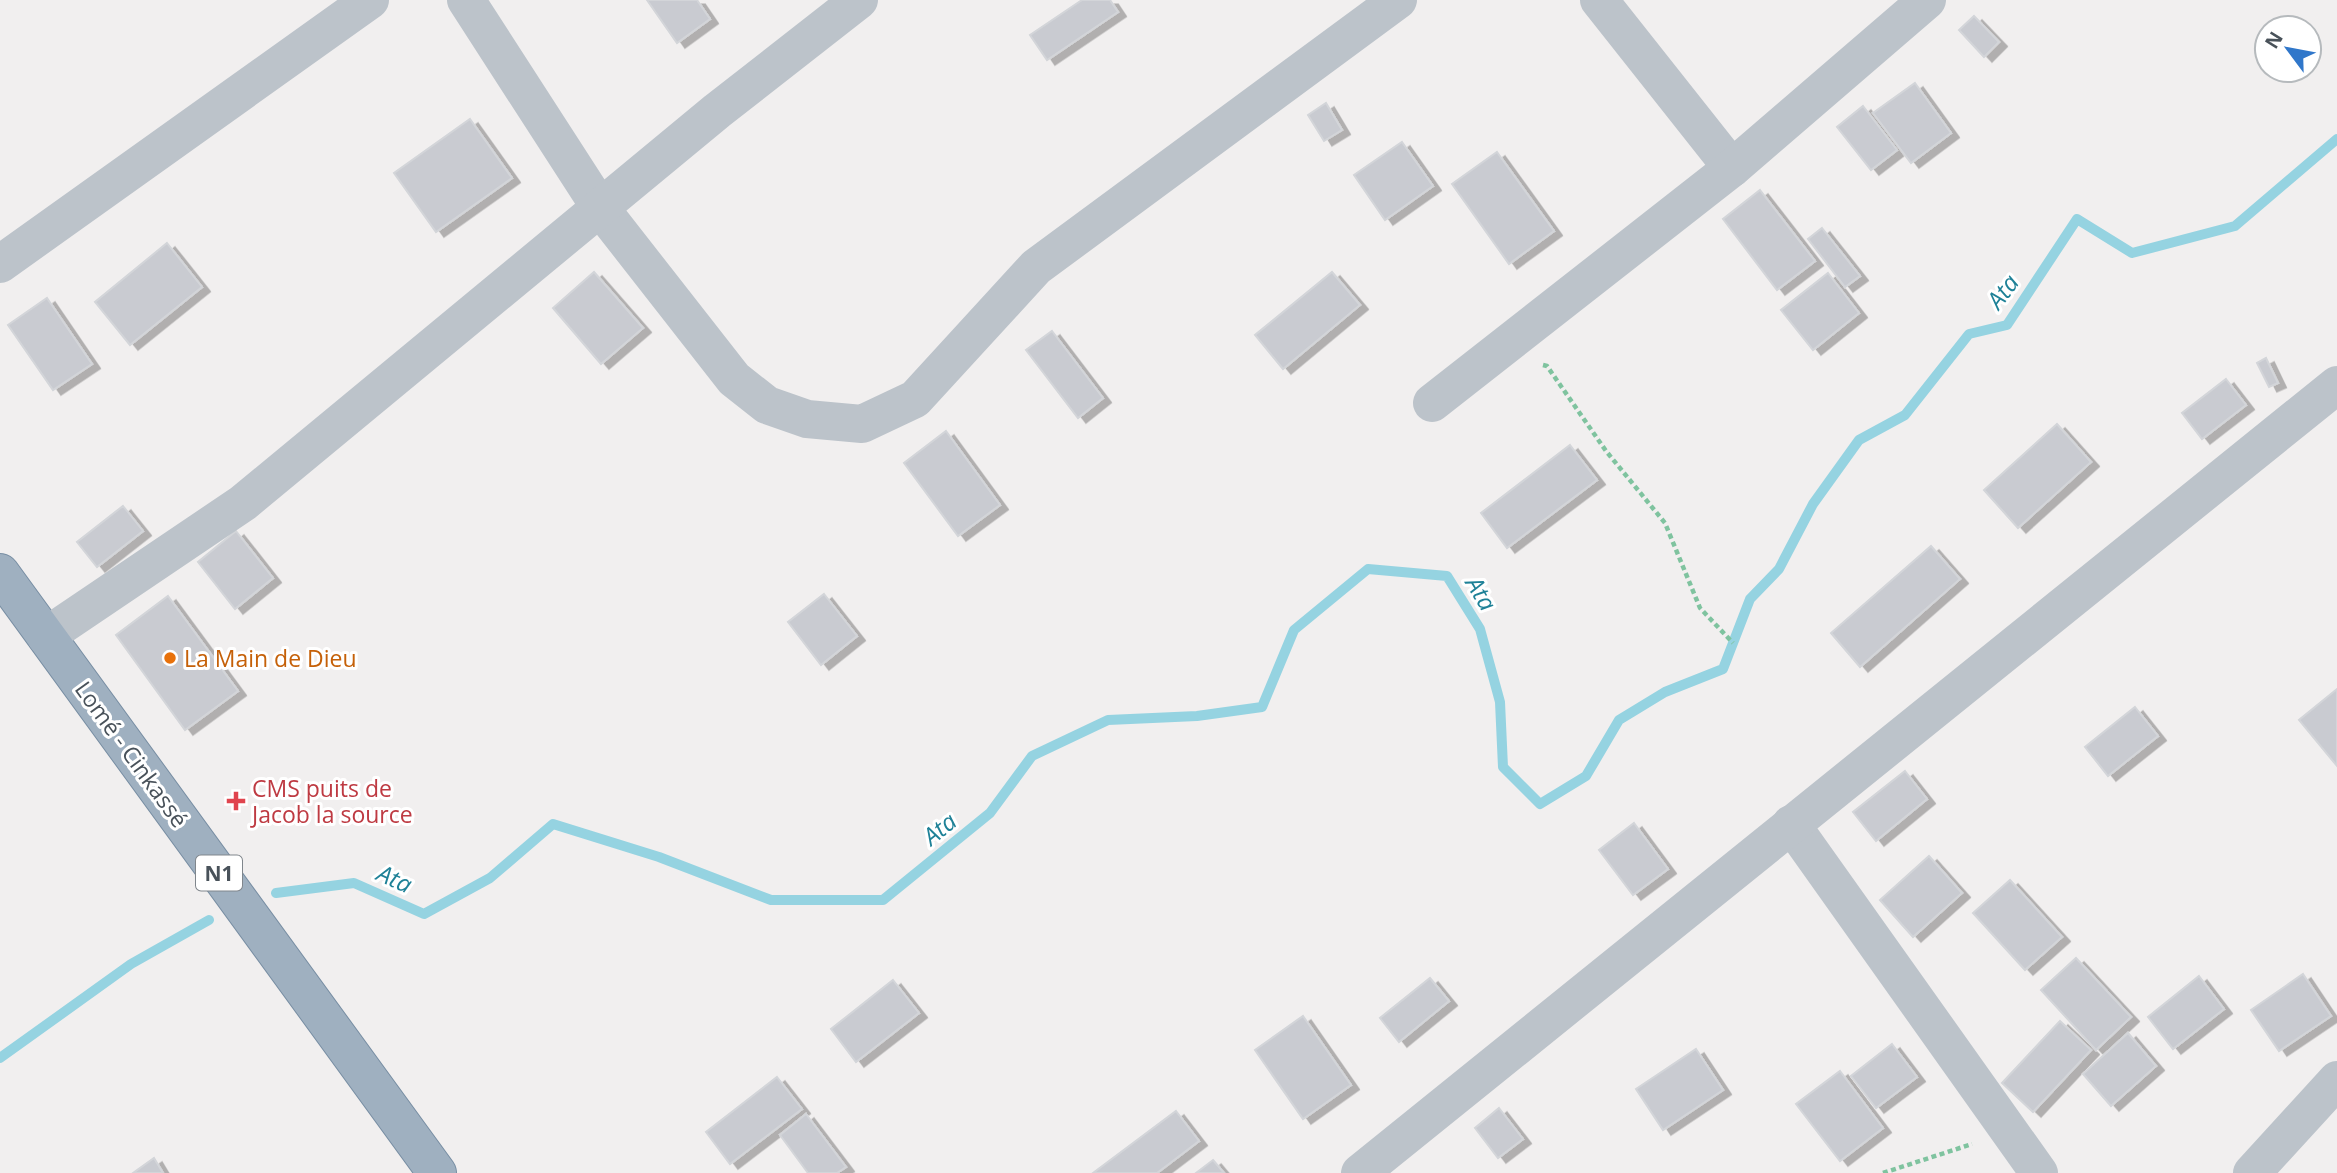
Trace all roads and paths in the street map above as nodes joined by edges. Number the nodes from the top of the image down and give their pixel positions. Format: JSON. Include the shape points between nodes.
{"nodes":[{"id":1,"x":370,"y":0,"type":"edge"},
{"id":2,"x":466,"y":0,"type":"edge"},
{"id":3,"x":859,"y":0,"type":"edge"},
{"id":4,"x":1398,"y":0,"type":"edge"},
{"id":5,"x":1599,"y":0,"type":"edge"},
{"id":6,"x":1927,"y":0,"type":"edge"},
{"id":7,"x":1731,"y":168,"type":"junction"},
{"id":8,"x":601,"y":209,"type":"junction"},
{"id":9,"x":0,"y":264,"type":"edge"},
{"id":10,"x":1494,"y":355,"type":"junction"},
{"id":11,"x":2337,"y":385,"type":"edge"},
{"id":12,"x":1432,"y":403,"type":"dead end"},
{"id":13,"x":0,"y":573,"type":"edge"},
{"id":14,"x":46,"y":636,"type":"junction"},
{"id":15,"x":1733,"y":643,"type":"dead end"},
{"id":16,"x":1791,"y":824,"type":"junction"},
{"id":17,"x":2337,"y":1080,"type":"edge"},
{"id":18,"x":2010,"y":1132,"type":"junction"},
{"id":19,"x":438,"y":1173,"type":"edge"},
{"id":20,"x":1360,"y":1173,"type":"edge"},
{"id":21,"x":1883,"y":1173,"type":"edge"},
{"id":22,"x":2039,"y":1173,"type":"edge"},
{"id":23,"x":2252,"y":1173,"type":"edge"}],
"edges":[{"from":1,"to":9,"type":"street"},
{"from":2,"to":8,"type":"street"},
{"from":3,"to":8,"type":"street"},
{"from":4,"to":8,"type":"street","via":[[1036,267],[915,399],[862,424],[807,419],[767,404],[734,379]]},
{"from":5,"to":7,"type":"street"},
{"from":6,"to":7,"type":"street"},
{"from":7,"to":10,"type":"street"},
{"from":8,"to":14,"type":"street","via":[[243,503]]},
{"from":10,"to":12,"type":"street"},
{"from":10,"to":15,"type":"path","via":[[1547,366],[1606,451],[1665,523],[1700,608]]},
{"from":11,"to":16,"type":"street"},
{"from":13,"to":14,"type":"highway","name":"Lomé - Cinkassé","number":"N1"},
{"from":14,"to":19,"type":"highway","name":"Lomé - Cinkassé","number":"N1"},
{"from":16,"to":18,"type":"street"},
{"from":16,"to":20,"type":"street"},
{"from":17,"to":23,"type":"street"},
{"from":18,"to":21,"type":"path"},
{"from":18,"to":22,"type":"street"}]}
